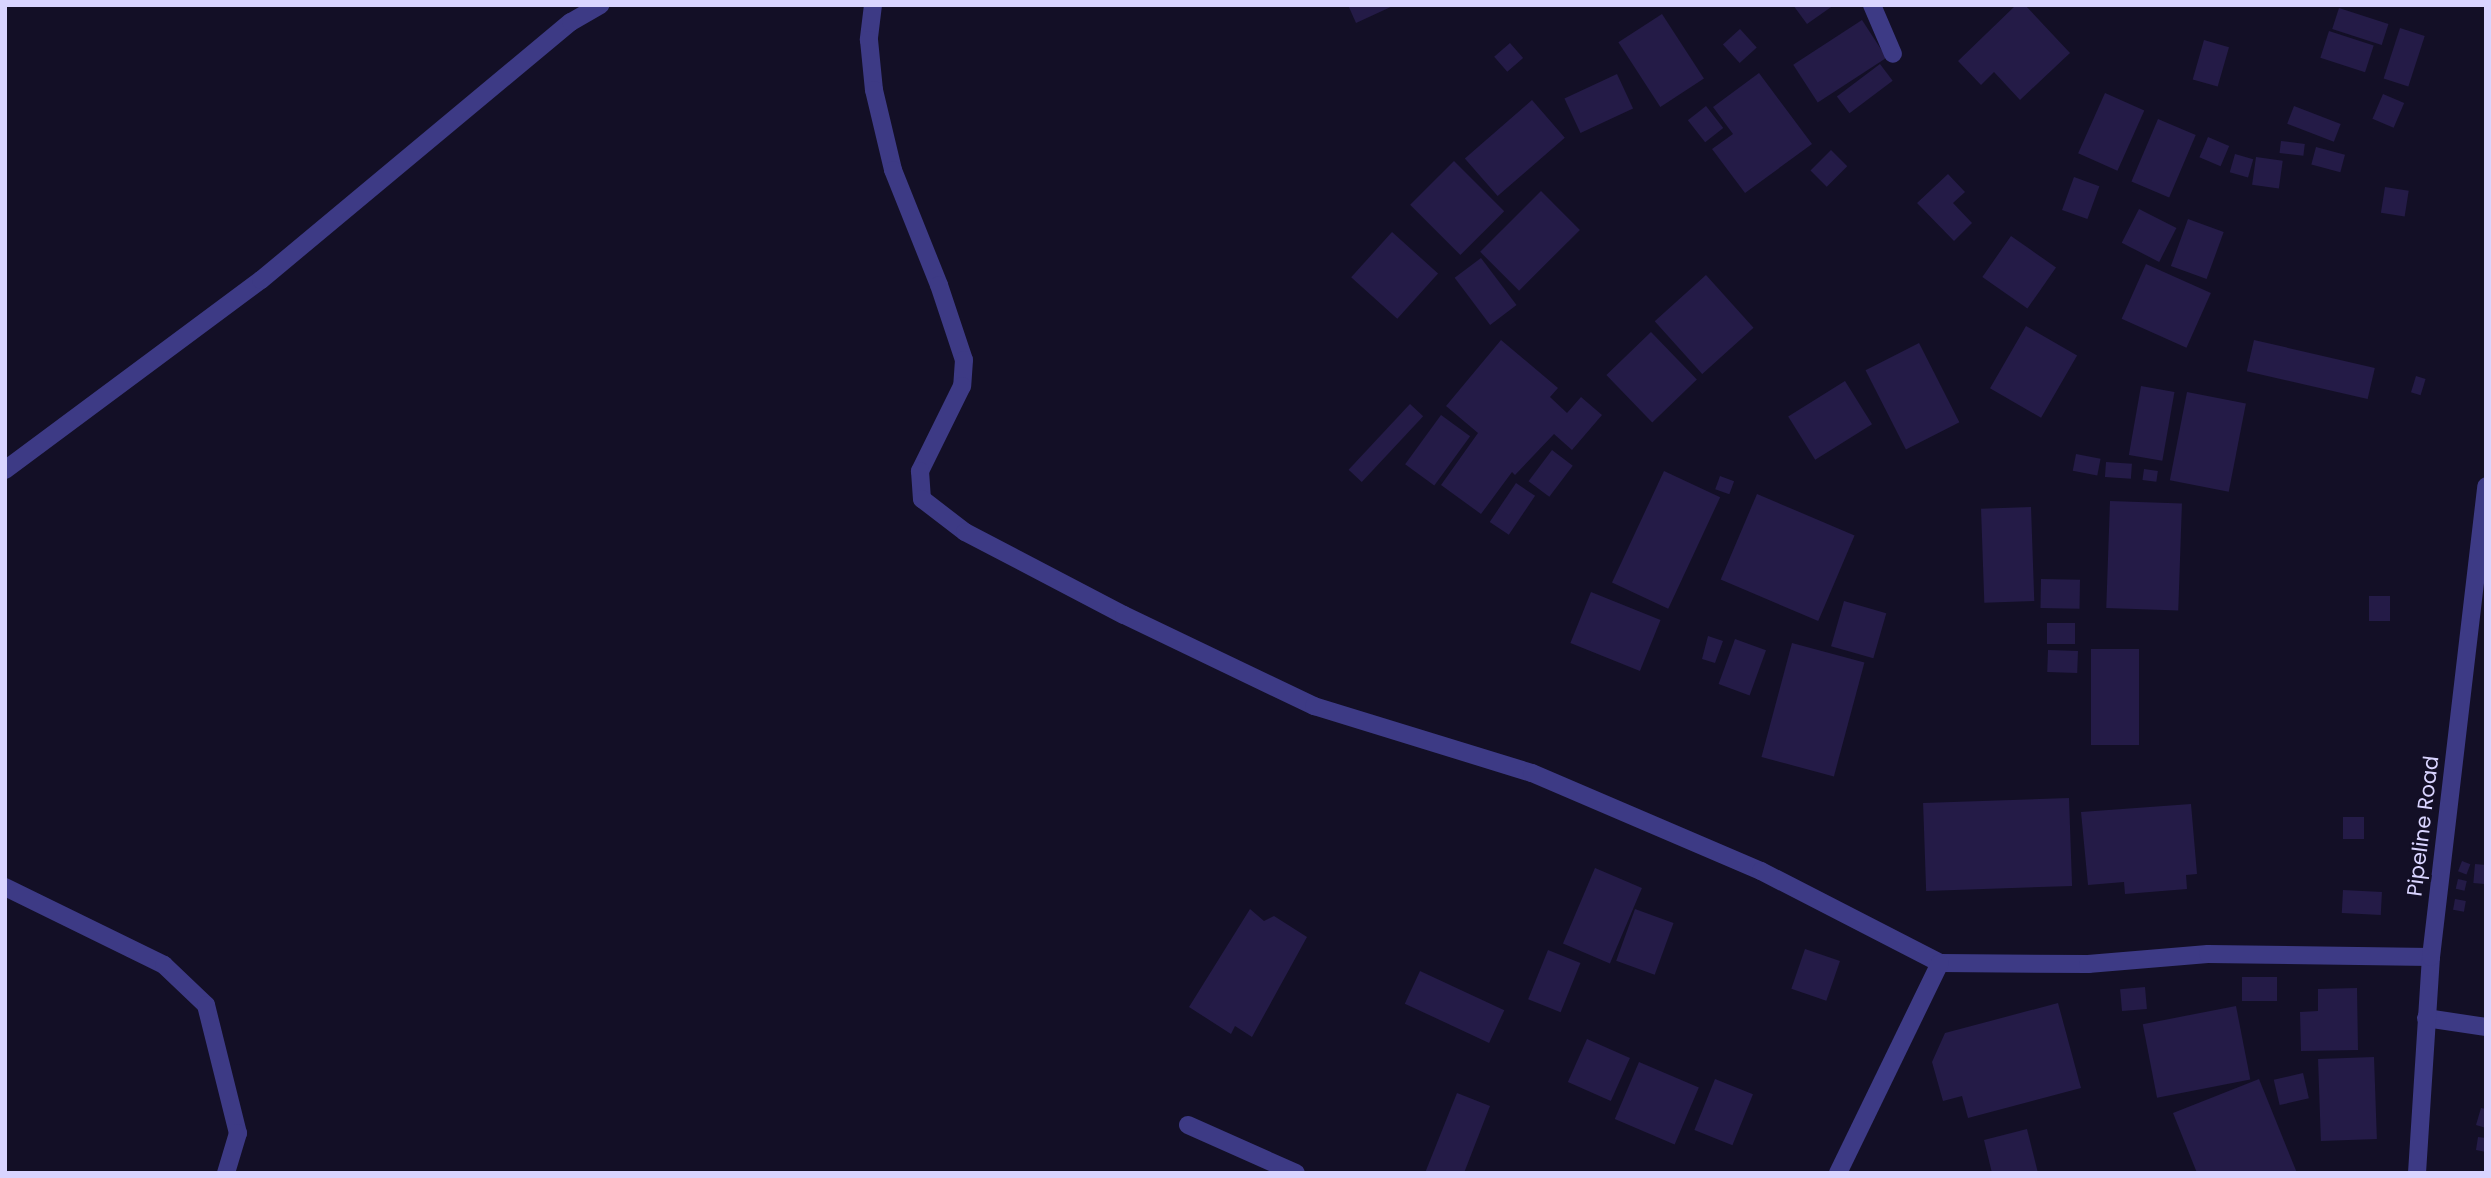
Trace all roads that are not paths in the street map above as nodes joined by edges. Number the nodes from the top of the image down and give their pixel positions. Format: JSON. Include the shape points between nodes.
{"nodes":[{"id":1,"x":601,"y":5,"type":"edge"},
{"id":2,"x":873,"y":5,"type":"edge"},
{"id":3,"x":1872,"y":5,"type":"edge"},
{"id":4,"x":1893,"y":54,"type":"dead end"},
{"id":5,"x":5,"y":470,"type":"edge"},
{"id":6,"x":2486,"y":486,"type":"edge"},
{"id":7,"x":5,"y":887,"type":"edge"},
{"id":8,"x":2431,"y":957,"type":"junction"},
{"id":9,"x":1940,"y":963,"type":"junction"},
{"id":10,"x":2426,"y":1018,"type":"junction"},
{"id":11,"x":2486,"y":1027,"type":"edge"},
{"id":12,"x":1188,"y":1125,"type":"dead end"},
{"id":13,"x":226,"y":1173,"type":"edge"},
{"id":14,"x":1296,"y":1173,"type":"edge"},
{"id":15,"x":1838,"y":1173,"type":"edge"},
{"id":16,"x":2417,"y":1173,"type":"edge"}],
"edges":[{"from":1,"to":5,"type":"street","via":[[571,22],[261,280]]},
{"from":2,"to":9,"type":"street","via":[[869,40],[874,90],[893,170],[964,360],[962,386],[920,471],[922,499],[965,532],[1314,706],[1532,773],[1761,871]]},
{"from":3,"to":4,"type":"street"},
{"from":6,"to":8,"type":"street","name":"Pipeline Road"},
{"from":7,"to":13,"type":"street","via":[[164,965],[206,1005],[238,1133]]},
{"from":8,"to":9,"type":"street","via":[[2208,954],[2088,964]]},
{"from":8,"to":10,"type":"street","name":"Pipeline Road"},
{"from":9,"to":15,"type":"street"},
{"from":10,"to":11,"type":"street"},
{"from":10,"to":16,"type":"street","name":"Pipeline Road"},
{"from":12,"to":14,"type":"street"}]}
